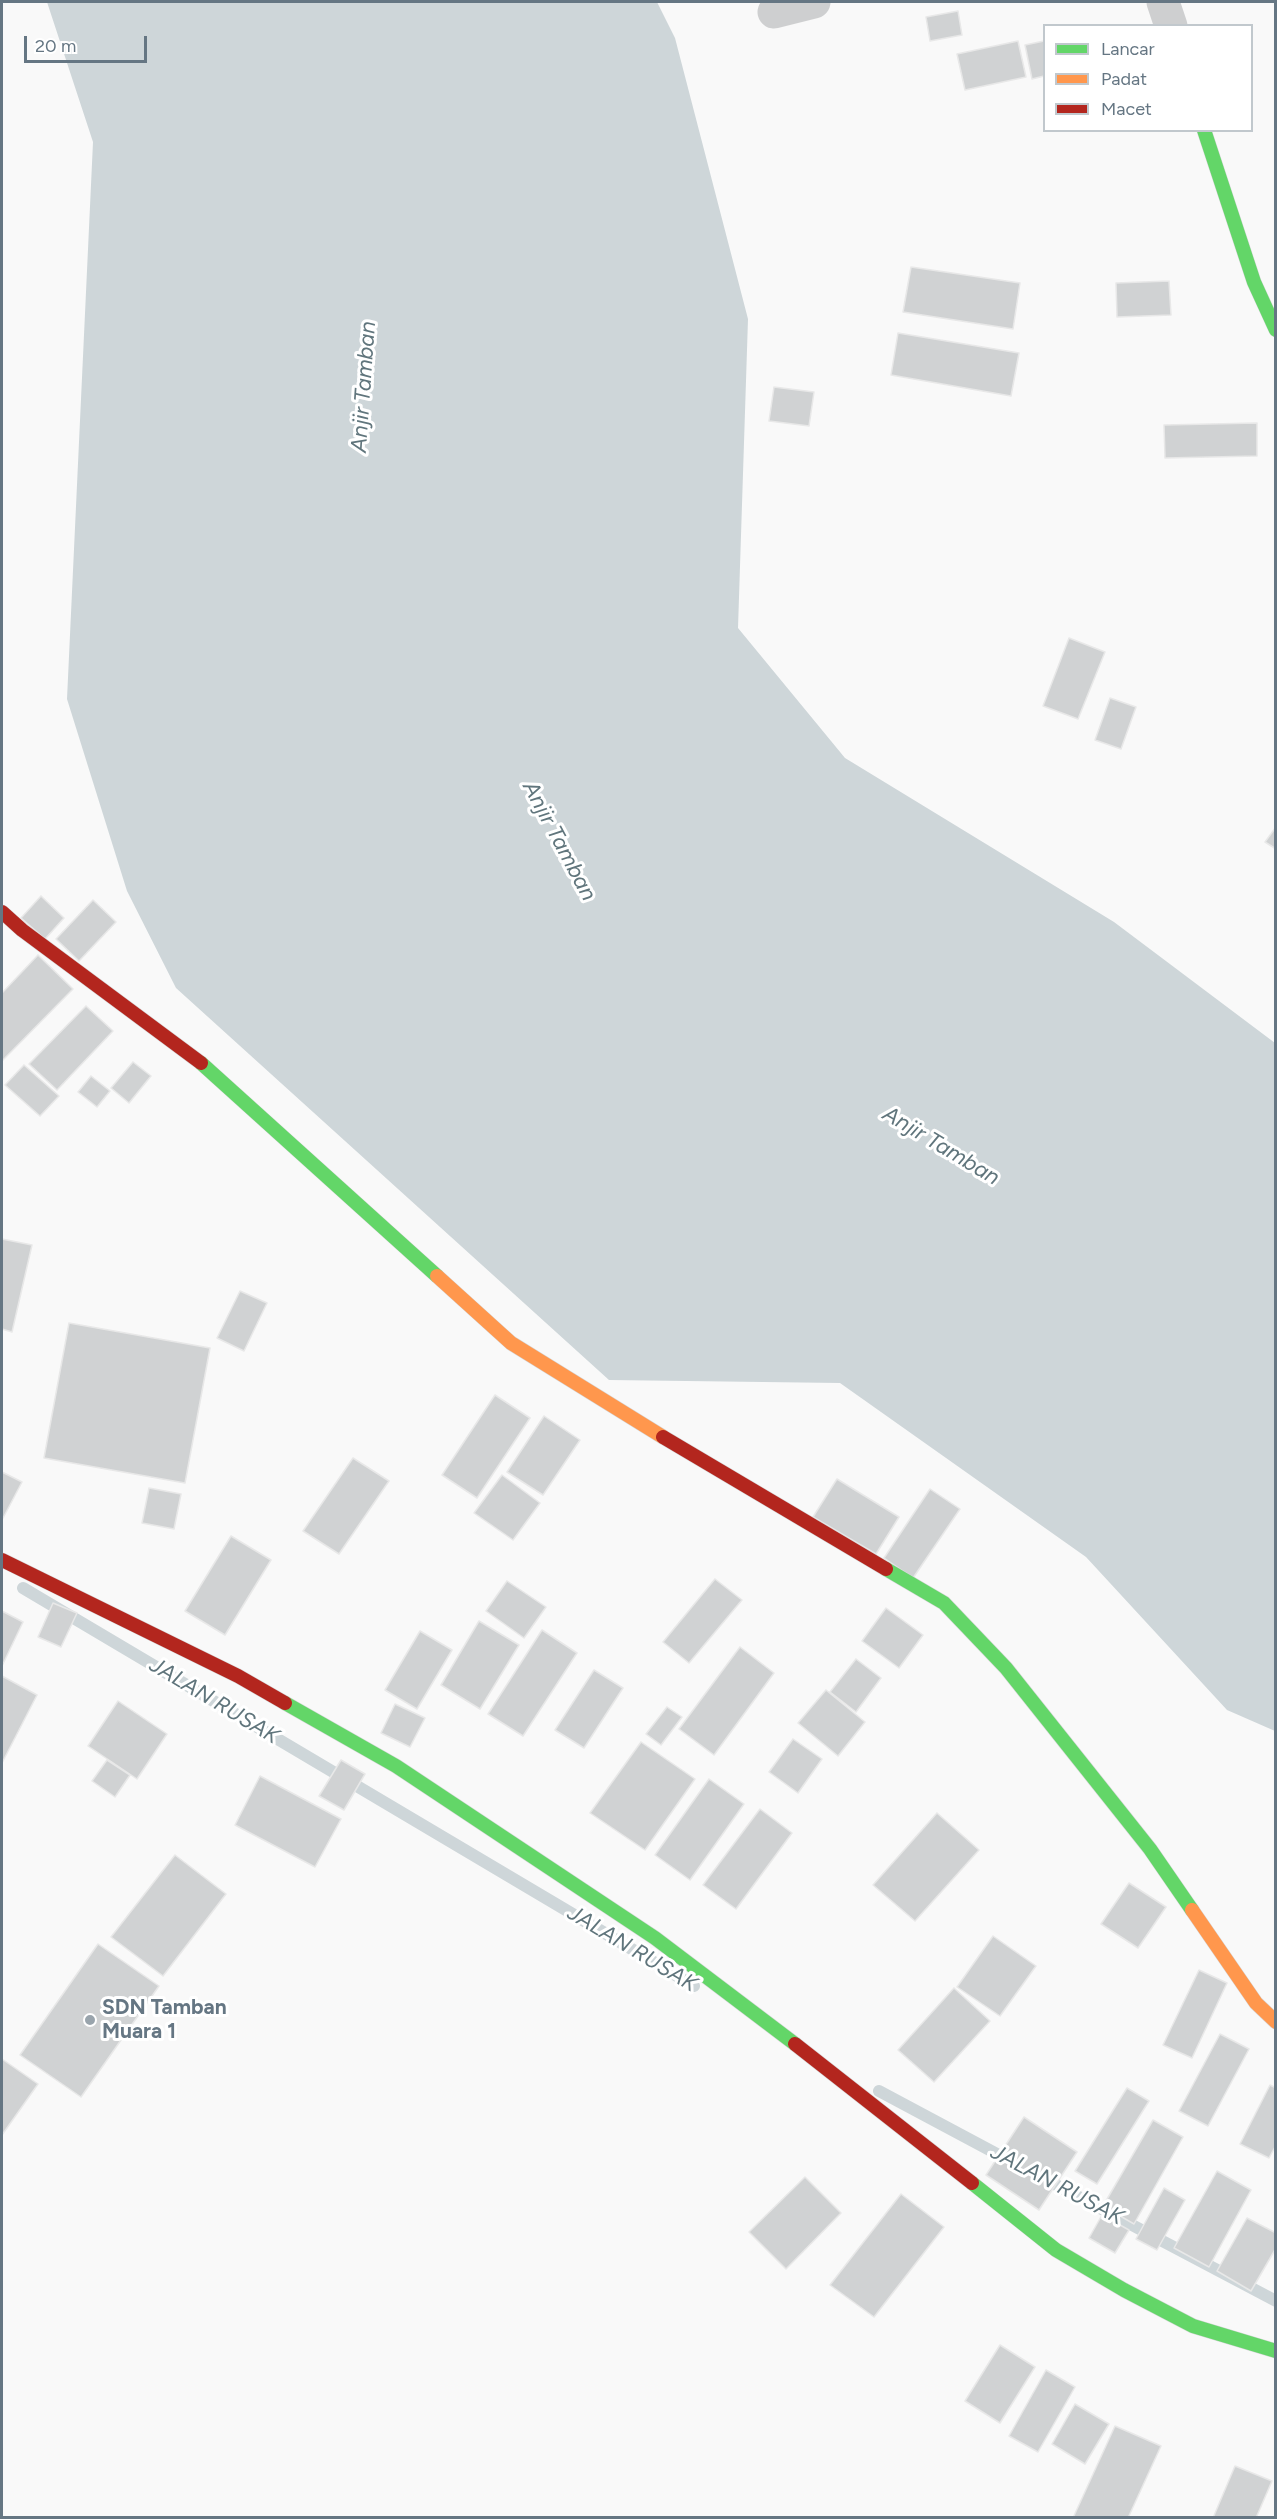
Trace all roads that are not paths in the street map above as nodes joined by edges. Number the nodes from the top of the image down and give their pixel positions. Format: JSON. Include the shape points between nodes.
{"nodes":[{"id":1,"x":814,"y":2,"type":"edge"},
{"id":2,"x":1163,"y":2,"type":"edge"},
{"id":3,"x":774,"y":12,"type":"dead end"},
{"id":4,"x":1170,"y":24,"type":"edge"},
{"id":5,"x":1204,"y":132,"type":"edge"},
{"id":6,"x":1275,"y":330,"type":"edge"},
{"id":7,"x":2,"y":912,"type":"edge"},
{"id":8,"x":2,"y":1560,"type":"edge"},
{"id":9,"x":1275,"y":2022,"type":"edge"},
{"id":10,"x":1275,"y":2351,"type":"edge"}],
"edges":[{"from":1,"to":3,"type":"street"},
{"from":2,"to":4,"type":"street"},
{"from":5,"to":6,"type":"street","via":[[1250,272]]},
{"from":7,"to":9,"type":"street","via":[[201,1063],[511,1343],[944,1603],[1006,1668],[1143,1840],[1256,2003]]},
{"from":8,"to":10,"type":"street","via":[[238,1676],[396,1766],[655,1938],[1056,2250],[1193,2326]]}]}
